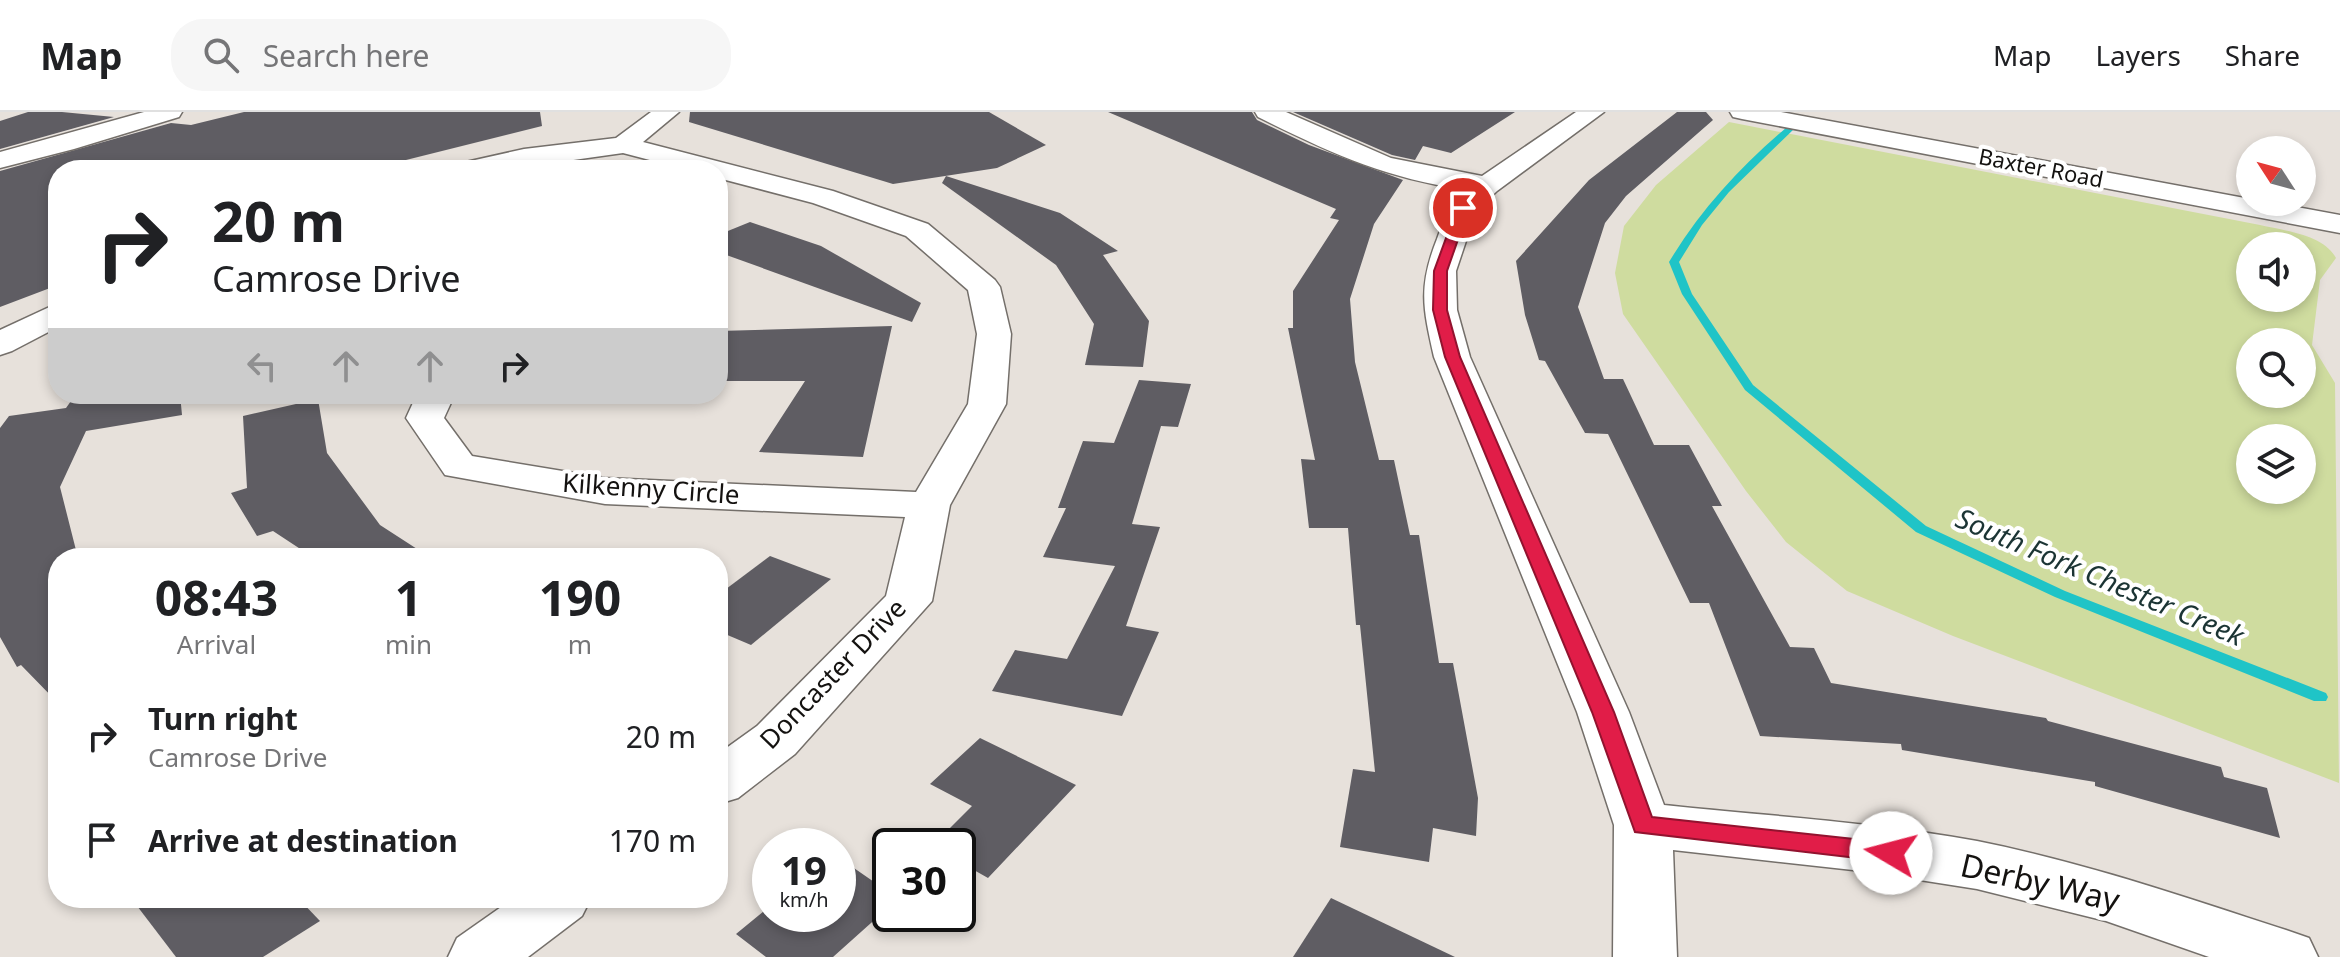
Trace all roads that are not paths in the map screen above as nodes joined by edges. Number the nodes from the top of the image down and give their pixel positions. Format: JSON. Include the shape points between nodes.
{"nodes":[{"id":1,"x":170,"y":112,"type":"edge"},
{"id":2,"x":667,"y":112,"type":"edge"},
{"id":3,"x":1267,"y":112,"type":"edge"},
{"id":4,"x":1592,"y":112,"type":"edge"},
{"id":5,"x":1742,"y":112,"type":"edge"},
{"id":6,"x":623,"y":145,"type":"junction"},
{"id":7,"x":0,"y":160,"type":"edge"},
{"id":8,"x":511,"y":160,"type":"edge"},
{"id":9,"x":681,"y":160,"type":"edge"},
{"id":10,"x":728,"y":172,"type":"edge"},
{"id":11,"x":1487,"y":185,"type":"junction"},
{"id":12,"x":2340,"y":224,"type":"edge"},
{"id":13,"x":48,"y":318,"type":"edge"},
{"id":14,"x":0,"y":344,"type":"edge"},
{"id":15,"x":431,"y":404,"type":"edge"},
{"id":16,"x":929,"y":505,"type":"junction"},
{"id":17,"x":728,"y":776,"type":"edge"},
{"id":18,"x":1643,"y":825,"type":"junction"},
{"id":19,"x":546,"y":908,"type":"edge"},
{"id":20,"x":480,"y":957,"type":"edge"},
{"id":21,"x":1645,"y":957,"type":"edge"},
{"id":22,"x":2286,"y":957,"type":"edge"}],
"edges":[{"from":1,"to":7,"type":"street"},
{"from":2,"to":6,"type":"street"},
{"from":3,"to":11,"type":"street","via":[[1381,164]]},
{"from":4,"to":11,"type":"street"},
{"from":5,"to":12,"type":"street","name":"Baxter Road"},
{"from":6,"to":8,"type":"street"},
{"from":6,"to":9,"type":"street","name":"Doncaster Drive"},
{"from":10,"to":16,"type":"street","name":"Doncaster Drive","via":[[823,197],[917,230],[984,287],[994,334],[987,404]]},
{"from":11,"to":18,"type":"street","via":[[1463,208],[1452,234],[1440,271],[1440,310],[1452,357],[1603,712]]},
{"from":13,"to":14,"type":"street"},
{"from":15,"to":16,"type":"street","name":"Kilkenny Circle","via":[[425,418],[459,466],[605,491]]},
{"from":16,"to":17,"type":"street","name":"Doncaster Drive","via":[[908,601],[776,740]]},
{"from":18,"to":21,"type":"street"},
{"from":18,"to":22,"type":"street","name":"Derby Way","via":[[1977,865],[2109,897]]},
{"from":19,"to":20,"type":"street"}]}
